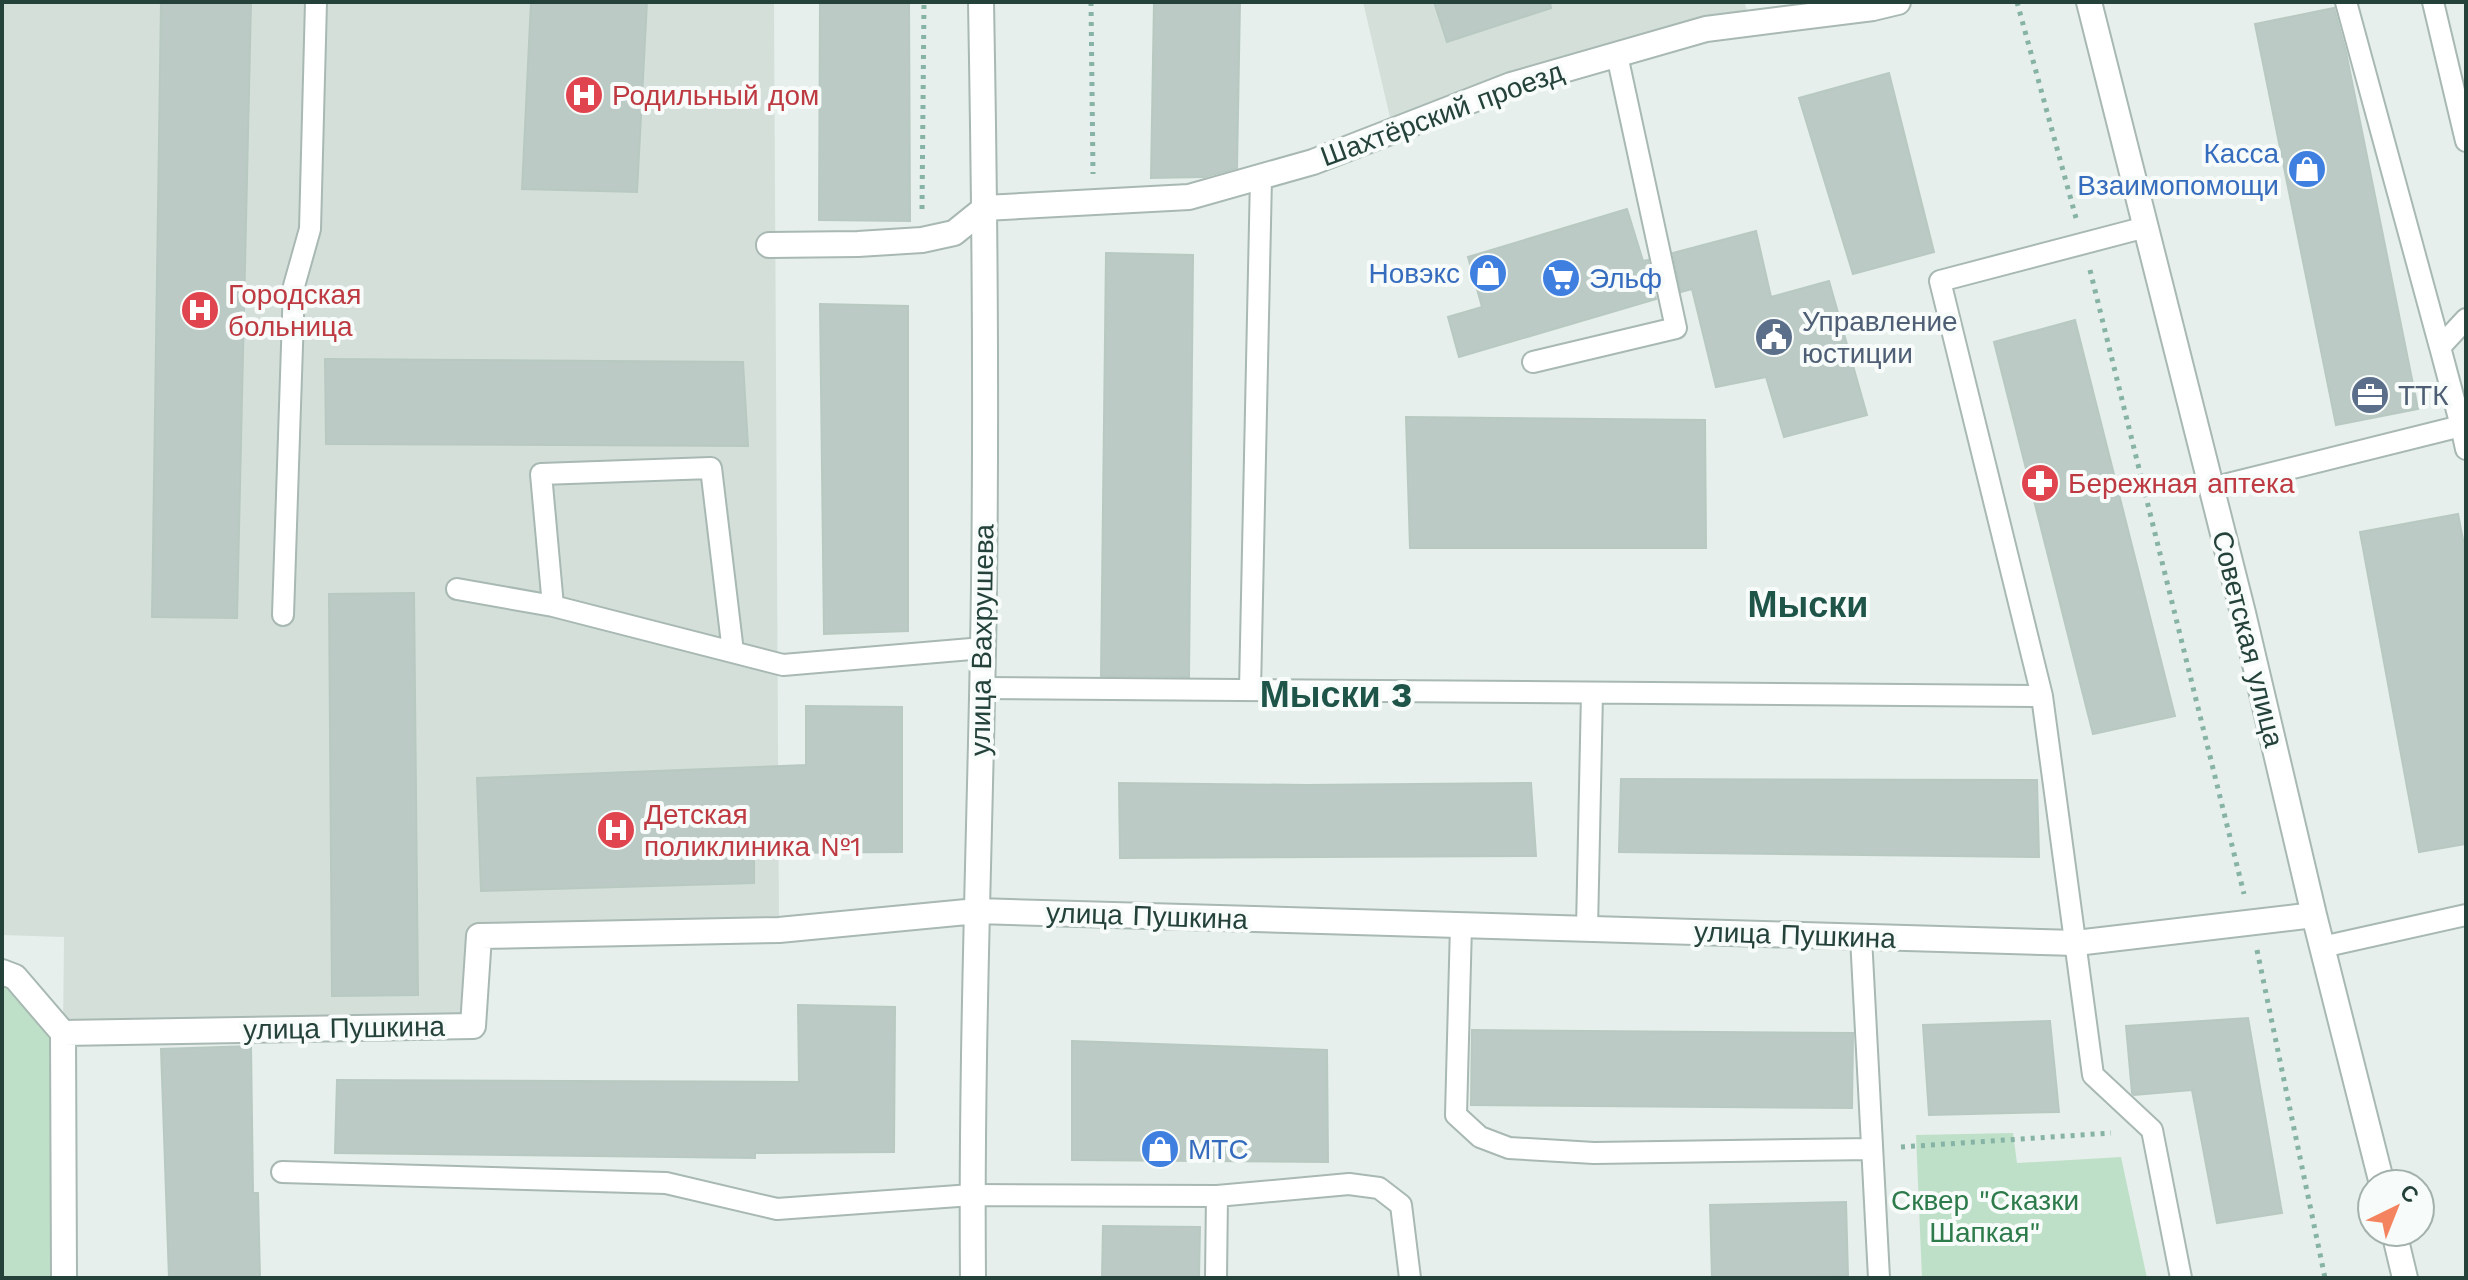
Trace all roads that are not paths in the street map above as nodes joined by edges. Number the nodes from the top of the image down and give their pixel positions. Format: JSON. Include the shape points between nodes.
{"nodes":[{"id":1,"x":316,"y":2,"type":"edge"},
{"id":2,"x":981,"y":2,"type":"edge"},
{"id":3,"x":1898,"y":2,"type":"edge"},
{"id":4,"x":2089,"y":2,"type":"edge"},
{"id":5,"x":2346,"y":2,"type":"edge"},
{"id":6,"x":2433,"y":2,"type":"edge"},
{"id":7,"x":1784,"y":10,"type":"edge"},
{"id":8,"x":1617,"y":55,"type":"junction"},
{"id":9,"x":2466,"y":141,"type":"edge"},
{"id":10,"x":1261,"y":177,"type":"junction"},
{"id":11,"x":985,"y":208,"type":"junction"},
{"id":12,"x":2146,"y":227,"type":"junction"},
{"id":13,"x":769,"y":245,"type":"dead end"},
{"id":14,"x":2466,"y":319,"type":"edge"},
{"id":15,"x":2440,"y":347,"type":"junction"},
{"id":16,"x":1533,"y":362,"type":"dead end"},
{"id":17,"x":2461,"y":426,"type":"junction"},
{"id":18,"x":2466,"y":449,"type":"edge"},
{"id":19,"x":2212,"y":488,"type":"junction"},
{"id":20,"x":457,"y":589,"type":"dead end"},
{"id":21,"x":553,"y":606,"type":"junction"},
{"id":22,"x":283,"y":615,"type":"dead end"},
{"id":23,"x":983,"y":648,"type":"junction"},
{"id":24,"x":733,"y":652,"type":"junction"},
{"id":25,"x":982,"y":688,"type":"junction"},
{"id":26,"x":1250,"y":690,"type":"junction"},
{"id":27,"x":1592,"y":693,"type":"junction"},
{"id":28,"x":2042,"y":696,"type":"junction"},
{"id":29,"x":977,"y":911,"type":"junction"},
{"id":30,"x":2314,"y":915,"type":"junction"},
{"id":31,"x":2466,"y":915,"type":"edge"},
{"id":32,"x":1461,"y":925,"type":"junction"},
{"id":33,"x":1587,"y":929,"type":"junction"},
{"id":34,"x":1861,"y":937,"type":"junction"},
{"id":35,"x":2076,"y":943,"type":"junction"},
{"id":36,"x":2322,"y":947,"type":"junction"},
{"id":37,"x":2,"y":972,"type":"edge"},
{"id":38,"x":63,"y":1033,"type":"junction"},
{"id":39,"x":1872,"y":1149,"type":"junction"},
{"id":40,"x":2378,"y":1168,"type":"edge"},
{"id":41,"x":282,"y":1172,"type":"dead end"},
{"id":42,"x":972,"y":1195,"type":"junction"},
{"id":43,"x":1217,"y":1196,"type":"junction"},
{"id":44,"x":2398,"y":1248,"type":"edge"},
{"id":45,"x":64,"y":1278,"type":"edge"},
{"id":46,"x":973,"y":1278,"type":"edge"},
{"id":47,"x":1216,"y":1278,"type":"edge"},
{"id":48,"x":1410,"y":1278,"type":"edge"},
{"id":49,"x":1879,"y":1278,"type":"edge"},
{"id":50,"x":2181,"y":1278,"type":"edge"},
{"id":51,"x":2405,"y":1278,"type":"edge"}],
"edges":[{"from":1,"to":22,"type":"lane","via":[[310,229],[294,286]]},
{"from":2,"to":11,"type":"street","name":"улица Вахрушева"},
{"from":3,"to":7,"type":"street","name":"Шахтёрский проезд"},
{"from":4,"to":12,"type":"street","name":"Советская улица"},
{"from":5,"to":15,"type":"lane"},
{"from":6,"to":9,"type":"lane"},
{"from":7,"to":8,"type":"street","name":"Шахтёрский проезд"},
{"from":8,"to":10,"type":"street","name":"Шахтёрский проезд","via":[[1511,85]]},
{"from":8,"to":16,"type":"lane","via":[[1676,328]]},
{"from":10,"to":11,"type":"street","name":"Шахтёрский проезд","via":[[1189,197]]},
{"from":10,"to":26,"type":"lane"},
{"from":11,"to":13,"type":"street","via":[[954,233],[922,240]]},
{"from":11,"to":23,"type":"street","name":"улица Вахрушева"},
{"from":12,"to":19,"type":"street","name":"Советская улица"},
{"from":12,"to":28,"type":"lane","via":[[1940,281]]},
{"from":14,"to":15,"type":"lane"},
{"from":15,"to":17,"type":"lane"},
{"from":17,"to":18,"type":"lane"},
{"from":17,"to":19,"type":"lane"},
{"from":19,"to":30,"type":"street","name":"Советская улица"},
{"from":20,"to":21,"type":"lane"},
{"from":21,"to":24,"type":"lane"},
{"from":21,"to":24,"type":"lane","via":[[541,474],[711,468]]},
{"from":23,"to":24,"type":"lane","via":[[783,665]]},
{"from":23,"to":25,"type":"street","name":"улица Вахрушева"},
{"from":25,"to":26,"type":"lane"},
{"from":25,"to":29,"type":"street","name":"улица Вахрушева"},
{"from":26,"to":27,"type":"lane"},
{"from":27,"to":28,"type":"lane"},
{"from":27,"to":33,"type":"lane"},
{"from":28,"to":35,"type":"lane"},
{"from":29,"to":32,"type":"street","name":"улица Пушкина"},
{"from":29,"to":38,"type":"street","name":"улица Пушкина","via":[[779,930],[479,936],[473,1026]]},
{"from":29,"to":42,"type":"street","name":"улица Вахрушева"},
{"from":30,"to":35,"type":"street","name":"улица Пушкина"},
{"from":30,"to":36,"type":"street","name":"Советская улица"},
{"from":31,"to":36,"type":"lane"},
{"from":32,"to":33,"type":"street","name":"улица Пушкина"},
{"from":32,"to":39,"type":"lane","via":[[1456,1115],[1480,1137],[1509,1148],[1594,1153]]},
{"from":33,"to":34,"type":"street","name":"улица Пушкина"},
{"from":34,"to":35,"type":"street","name":"улица Пушкина"},
{"from":34,"to":39,"type":"lane"},
{"from":35,"to":50,"type":"lane","via":[[2093,1075],[2152,1130]]},
{"from":36,"to":40,"type":"street","name":"Советская улица"},
{"from":37,"to":38,"type":"street","via":[[15,977]]},
{"from":38,"to":45,"type":"street"},
{"from":39,"to":49,"type":"lane"},
{"from":41,"to":42,"type":"lane","via":[[666,1183],[777,1209]]},
{"from":42,"to":43,"type":"lane"},
{"from":42,"to":46,"type":"street","name":"улица Вахрушева"},
{"from":43,"to":47,"type":"lane"},
{"from":43,"to":48,"type":"lane","via":[[1349,1184],[1379,1188],[1401,1205]]},
{"from":44,"to":51,"type":"street"}]}
